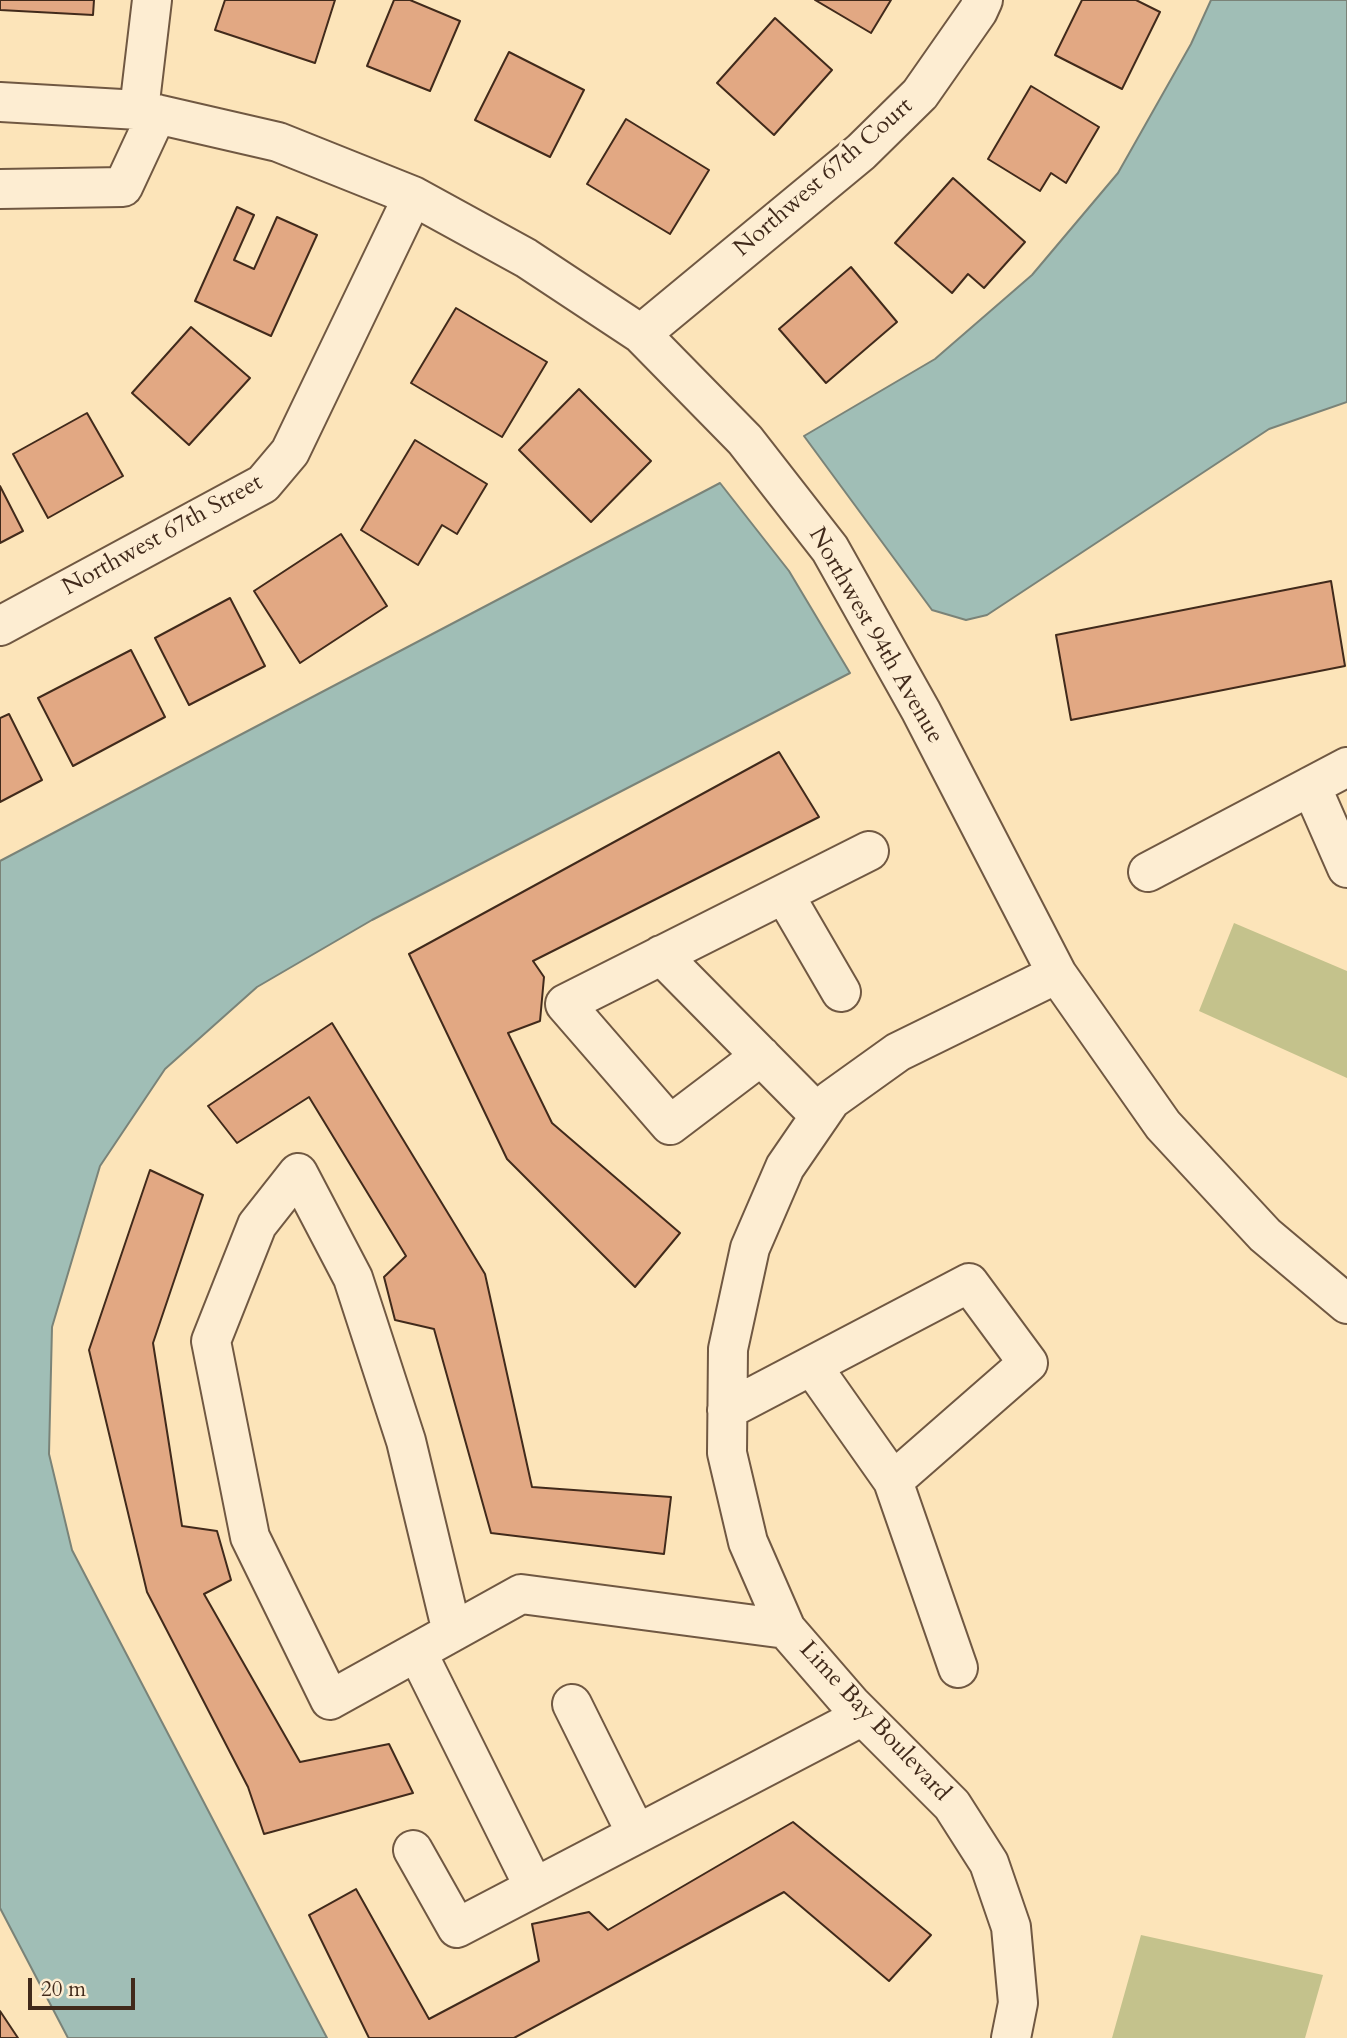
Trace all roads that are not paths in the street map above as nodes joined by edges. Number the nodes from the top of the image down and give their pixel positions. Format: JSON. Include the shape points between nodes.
{"nodes":[{"id":1,"x":152,"y":0,"type":"edge"},
{"id":2,"x":983,"y":0,"type":"edge"},
{"id":3,"x":0,"y":102,"type":"edge"},
{"id":4,"x":148,"y":112,"type":"junction"},
{"id":5,"x":0,"y":189,"type":"edge"},
{"id":6,"x":413,"y":196,"type":"junction"},
{"id":7,"x":641,"y":334,"type":"junction"},
{"id":8,"x":0,"y":626,"type":"edge"},
{"id":9,"x":1347,"y":767,"type":"edge"},
{"id":10,"x":1311,"y":786,"type":"junction"},
{"id":11,"x":869,"y":851,"type":"dead end"},
{"id":12,"x":1347,"y":867,"type":"edge"},
{"id":13,"x":1148,"y":872,"type":"dead end"},
{"id":14,"x":784,"y":894,"type":"junction"},
{"id":15,"x":661,"y":956,"type":"junction"},
{"id":16,"x":1057,"y":974,"type":"junction"},
{"id":17,"x":841,"y":992,"type":"dead end"},
{"id":18,"x":761,"y":1056,"type":"junction"},
{"id":19,"x":820,"y":1116,"type":"junction"},
{"id":20,"x":1347,"y":1304,"type":"edge"},
{"id":21,"x":812,"y":1366,"type":"junction"},
{"id":22,"x":727,"y":1410,"type":"junction"},
{"id":23,"x":893,"y":1481,"type":"junction"},
{"id":24,"x":786,"y":1629,"type":"junction"},
{"id":25,"x":453,"y":1632,"type":"junction"},
{"id":26,"x":417,"y":1651,"type":"junction"},
{"id":27,"x":958,"y":1668,"type":"dead end"},
{"id":28,"x":572,"y":1704,"type":"dead end"},
{"id":29,"x":863,"y":1716,"type":"junction"},
{"id":30,"x":636,"y":1833,"type":"junction"},
{"id":31,"x":413,"y":1850,"type":"dead end"},
{"id":32,"x":534,"y":1887,"type":"junction"},
{"id":33,"x":1011,"y":2038,"type":"edge"}],
"edges":[{"from":1,"to":4,"type":"street"},
{"from":2,"to":7,"type":"street","name":"Northwest 67th Court","via":[[920,94],[861,152]]},
{"from":3,"to":4,"type":"street","name":"Northwest 94th Avenue"},
{"from":4,"to":5,"type":"street","via":[[123,187]]},
{"from":4,"to":6,"type":"street","name":"Northwest 94th Avenue","via":[[278,142]]},
{"from":6,"to":7,"type":"street","name":"Northwest 94th Avenue","via":[[526,258]]},
{"from":6,"to":8,"type":"street","name":"Northwest 67th Street","via":[[290,452],[263,484]]},
{"from":7,"to":16,"type":"street","name":"Northwest 94th Avenue","via":[[746,440],[830,549],[921,711]]},
{"from":9,"to":10,"type":"street"},
{"from":10,"to":12,"type":"street"},
{"from":10,"to":13,"type":"street"},
{"from":11,"to":14,"type":"street"},
{"from":14,"to":15,"type":"street"},
{"from":14,"to":17,"type":"street"},
{"from":15,"to":18,"type":"street"},
{"from":15,"to":18,"type":"street","via":[[565,1004],[670,1125]]},
{"from":16,"to":19,"type":"street","name":"Lime Bay Boulevard","via":[[898,1052],[831,1100]]},
{"from":16,"to":20,"type":"street","name":"Northwest 94th Avenue","via":[[1163,1125],[1265,1236]]},
{"from":18,"to":19,"type":"street"},
{"from":19,"to":22,"type":"street","name":"Lime Bay Boulevard","via":[[785,1167],[750,1248],[728,1349]]},
{"from":21,"to":22,"type":"street"},
{"from":21,"to":23,"type":"street"},
{"from":21,"to":23,"type":"street","via":[[969,1283],[1028,1363]]},
{"from":22,"to":24,"type":"street","name":"Lime Bay Boulevard","via":[[727,1453],[748,1542]]},
{"from":23,"to":27,"type":"street"},
{"from":24,"to":25,"type":"street","via":[[521,1594]]},
{"from":24,"to":29,"type":"street","name":"Lime Bay Boulevard"},
{"from":25,"to":26,"type":"street"},
{"from":25,"to":26,"type":"street","via":[[406,1441],[354,1278],[298,1173],[257,1225],[211,1341],[250,1537],[330,1700]]},
{"from":26,"to":32,"type":"street"},
{"from":28,"to":30,"type":"street"},
{"from":29,"to":30,"type":"street"},
{"from":29,"to":33,"type":"street","name":"Lime Bay Boulevard","via":[[952,1805],[989,1863],[1012,1927],[1018,2003]]},
{"from":30,"to":32,"type":"street"},
{"from":31,"to":32,"type":"street","via":[[457,1927]]}]}
